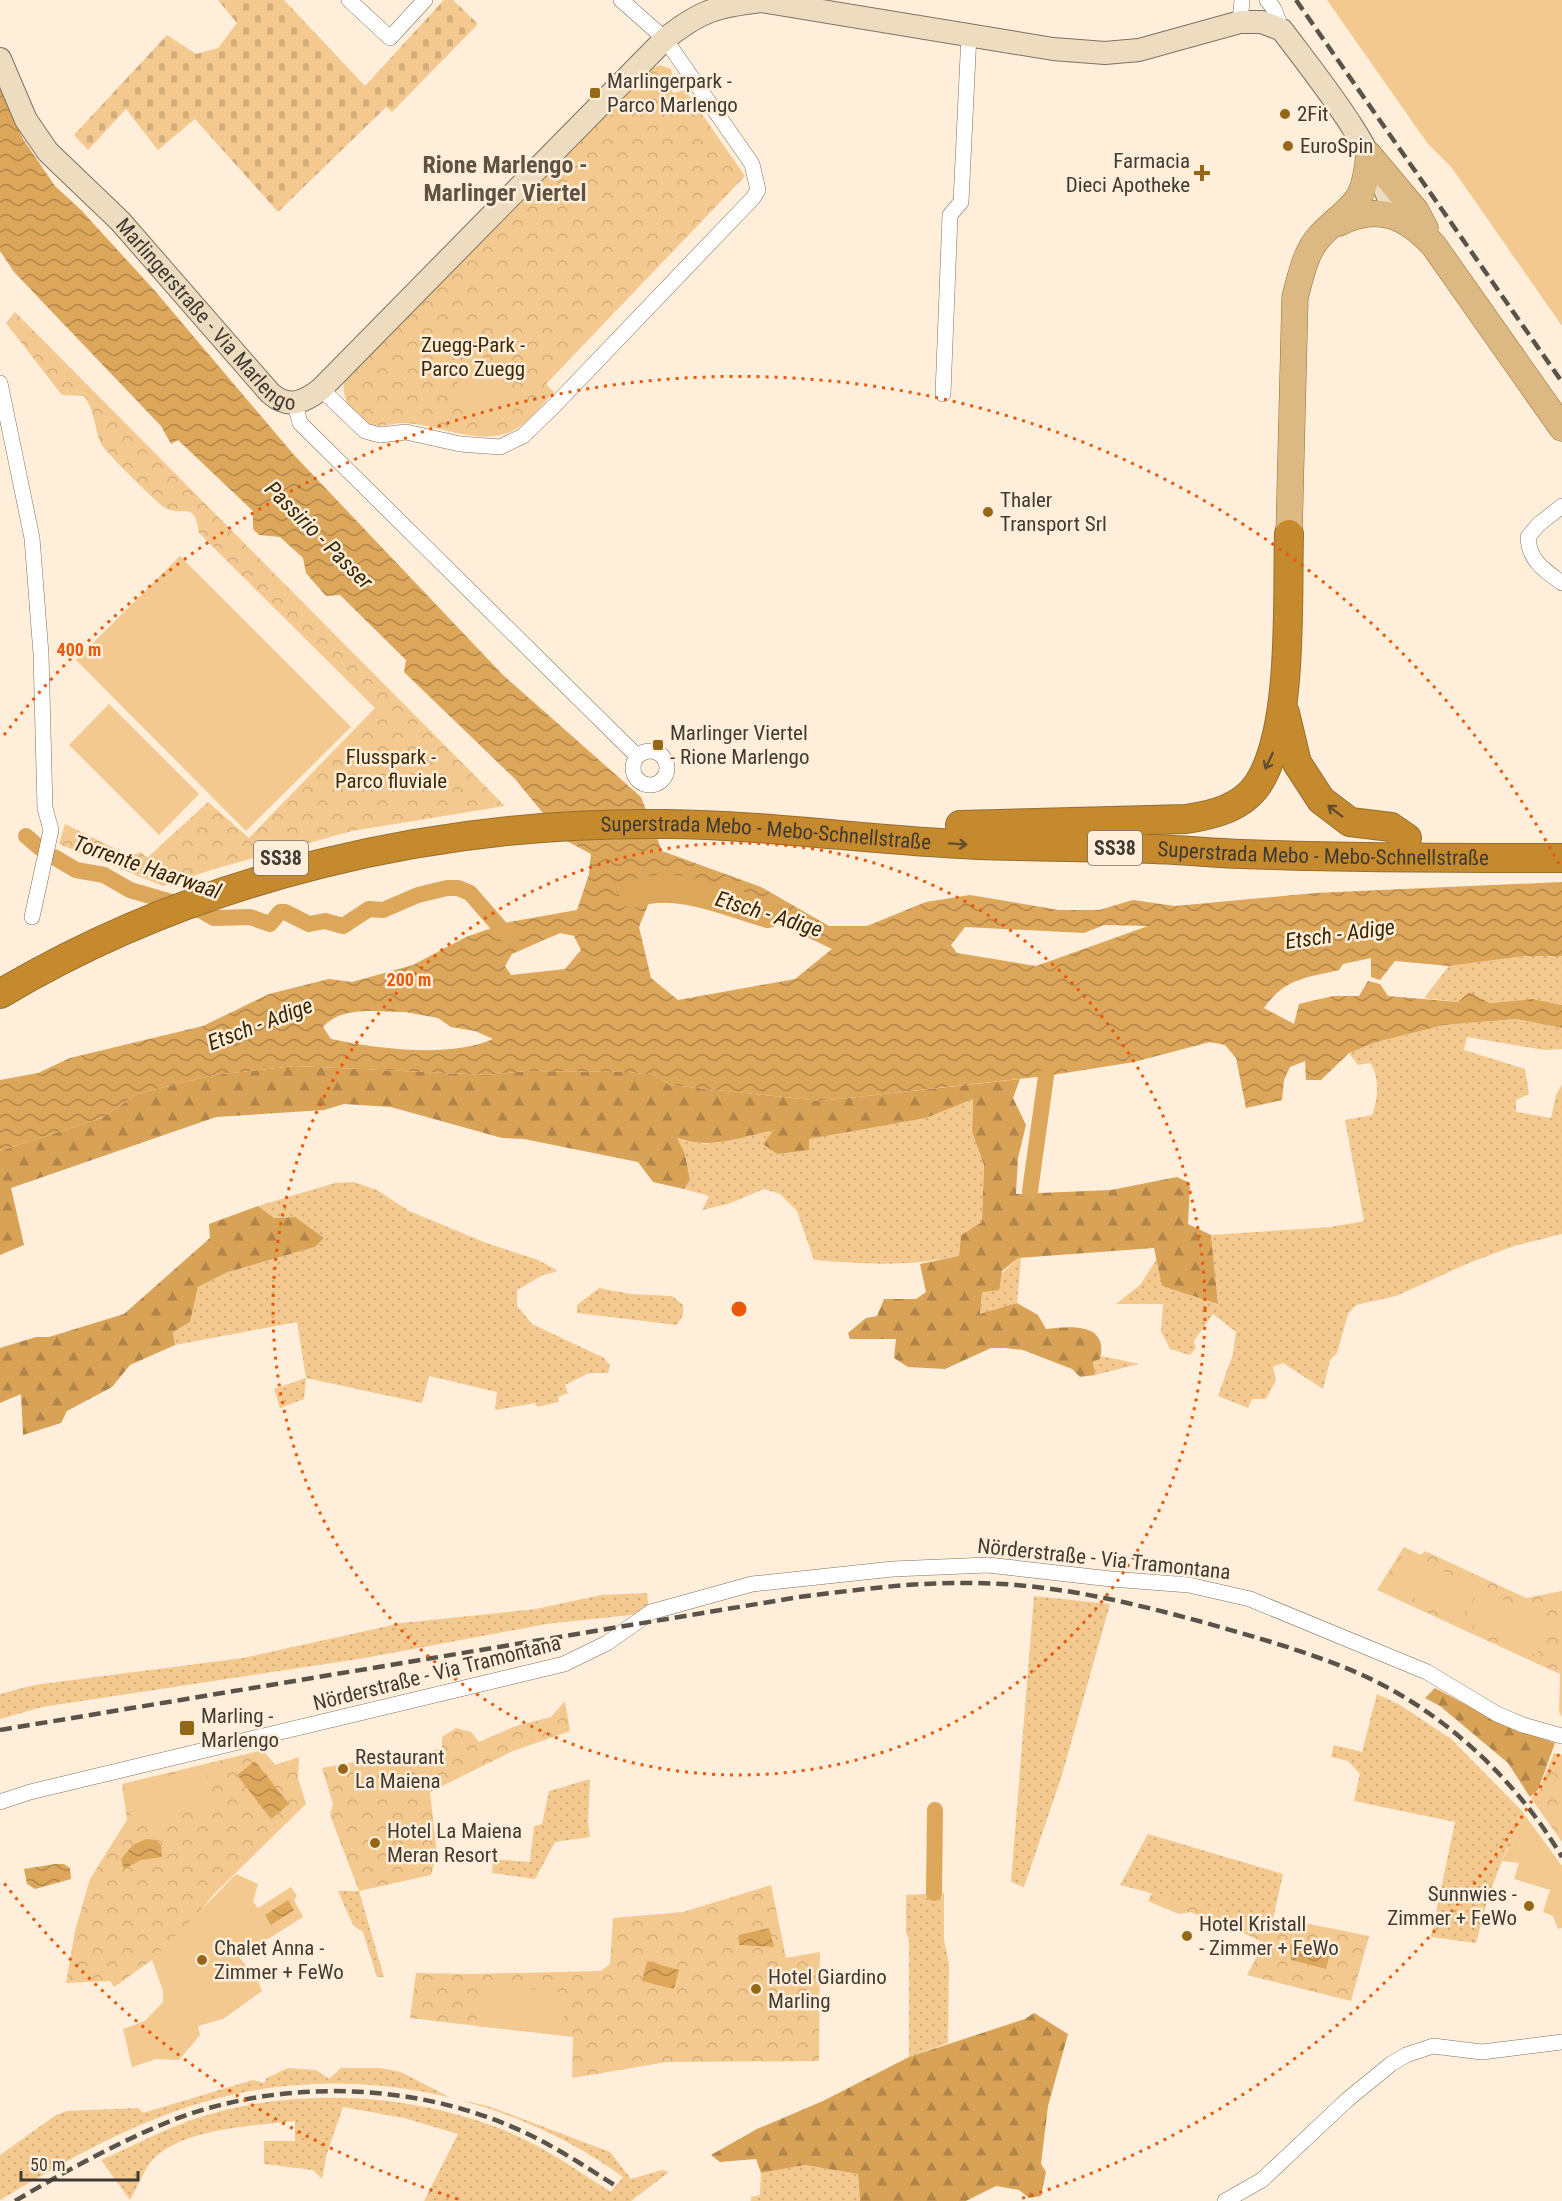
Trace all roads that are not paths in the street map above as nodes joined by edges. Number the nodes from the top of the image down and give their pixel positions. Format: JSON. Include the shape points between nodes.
{"nodes":[{"id":1,"x":349,"y":0,"type":"edge"},
{"id":2,"x":425,"y":0,"type":"edge"},
{"id":3,"x":621,"y":0,"type":"edge"},
{"id":4,"x":1267,"y":0,"type":"edge"},
{"id":5,"x":1241,"y":11,"type":"edge"},
{"id":6,"x":1281,"y":30,"type":"junction"},
{"id":7,"x":969,"y":34,"type":"junction"},
{"id":8,"x":665,"y":39,"type":"junction"},
{"id":9,"x":0,"y":59,"type":"edge"},
{"id":10,"x":1370,"y":154,"type":"junction"},
{"id":11,"x":1394,"y":215,"type":"junction"},
{"id":12,"x":1333,"y":226,"type":"junction"},
{"id":13,"x":1434,"y":246,"type":"junction"},
{"id":14,"x":0,"y":383,"type":"edge"},
{"id":15,"x":321,"y":389,"type":"junction"},
{"id":16,"x":944,"y":394,"type":"dead end"},
{"id":17,"x":295,"y":404,"type":"junction"},
{"id":18,"x":1562,"y":428,"type":"edge"},
{"id":19,"x":1562,"y":506,"type":"edge"},
{"id":20,"x":1288,"y":534,"type":"joint"},
{"id":21,"x":1562,"y":583,"type":"edge"},
{"id":22,"x":1283,"y":705,"type":"junction"},
{"id":23,"x":638,"y":756,"type":"dead end"},
{"id":24,"x":669,"y":815,"type":"junction"},
{"id":25,"x":960,"y":825,"type":"junction"},
{"id":26,"x":1407,"y":838,"type":"junction"},
{"id":27,"x":1562,"y":840,"type":"edge"},
{"id":28,"x":1562,"y":858,"type":"edge"},
{"id":29,"x":32,"y":917,"type":"dead end"},
{"id":30,"x":62,"y":949,"type":"junction"},
{"id":31,"x":0,"y":975,"type":"edge"},
{"id":32,"x":0,"y":994,"type":"edge"},
{"id":33,"x":1562,"y":1737,"type":"edge"},
{"id":34,"x":0,"y":1802,"type":"edge"},
{"id":35,"x":1562,"y":2042,"type":"edge"},
{"id":36,"x":1225,"y":2201,"type":"edge"}],
"edges":[{"from":1,"to":2,"type":"street","via":[[390,38]]},
{"from":3,"to":8,"type":"street"},
{"from":4,"to":6,"type":"street"},
{"from":5,"to":6,"type":"street"},
{"from":5,"to":7,"type":"street","via":[[1139,50],[1105,53],[1053,49]]},
{"from":6,"to":10,"type":"street"},
{"from":7,"to":8,"type":"street","via":[[761,2],[724,5],[692,18]]},
{"from":7,"to":16,"type":"street","via":[[961,202],[950,215]]},
{"from":8,"to":15,"type":"street"},
{"from":8,"to":15,"type":"street","name":"Marlingerstraße - Via Marlengo","via":[[752,164],[758,190],[553,407],[522,436],[500,447],[460,444],[406,432],[380,435],[365,431]]},
{"from":9,"to":17,"type":"street","name":"Marlingerstraße - Via Marlengo","via":[[26,120],[48,152],[120,221],[270,393]]},
{"from":10,"to":11,"type":"street"},
{"from":10,"to":12,"type":"main road","via":[[1358,201]]},
{"from":10,"to":13,"type":"main road","via":[[1416,211]]},
{"from":11,"to":12,"type":"main road","via":[[1356,216]]},
{"from":11,"to":13,"type":"main road","via":[[1409,222]]},
{"from":12,"to":20,"type":"main road","via":[[1313,245],[1295,297]]},
{"from":13,"to":18,"type":"main road"},
{"from":14,"to":29,"type":"street","via":[[32,538],[41,654],[45,808],[51,830]]},
{"from":15,"to":17,"type":"street"},
{"from":17,"to":23,"type":"street","name":"Marlingerstraße - Via Marlengo","via":[[300,423]]},
{"from":19,"to":21,"type":"street","via":[[1528,537],[1528,549],[1538,566]]},
{"from":20,"to":22,"type":"highway"},
{"from":22,"to":25,"type":"highway","one_way":true,"via":[[1273,754],[1258,785],[1238,803],[1215,815]]},
{"from":26,"to":22,"type":"highway","one_way":true,"via":[[1391,827],[1350,822],[1321,800],[1297,763]]},
{"from":24,"to":25,"type":"highway","name":"Superstrada Mebo - Mebo-Schnellstraße","number":"SS38"},
{"from":24,"to":28,"type":"highway","name":"Superstrada Mebo - Mebo-Schnellstraße","number":"SS38","one_way":true,"via":[[974,845],[1243,854]]},
{"from":24,"to":30,"type":"highway","name":"Superstrada Mebo - Mebo-Schnellstraße","number":"SS38","via":[[519,830],[358,855],[290,872],[116,934]]},
{"from":24,"to":30,"type":"highway","name":"Superstrada Mebo - Mebo-Schnellstraße","number":"SS38","via":[[585,808],[448,822],[355,840],[287,856],[169,895]]},
{"from":25,"to":26,"type":"highway","name":"Superstrada Mebo - Mebo-Schnellstraße","number":"SS38","via":[[1144,834]]},
{"from":26,"to":27,"type":"highway","name":"Superstrada Mebo - Mebo-Schnellstraße","number":"SS38"},
{"from":30,"to":31,"type":"highway","name":"Superstrada Mebo - Mebo-Schnellstraße","number":"SS38"},
{"from":30,"to":32,"type":"highway","name":"Superstrada Mebo - Mebo-Schnellstraße","number":"SS38"},
{"from":33,"to":34,"type":"street","name":"Nörderstraße - Via Tramontana","via":[[1523,1725],[1427,1672],[1250,1599],[1189,1585],[967,1564],[752,1584],[651,1612],[607,1643],[564,1664]]},
{"from":35,"to":36,"type":"street","via":[[1482,2052],[1432,2046],[1406,2055],[1347,2100],[1262,2180]]}]}
